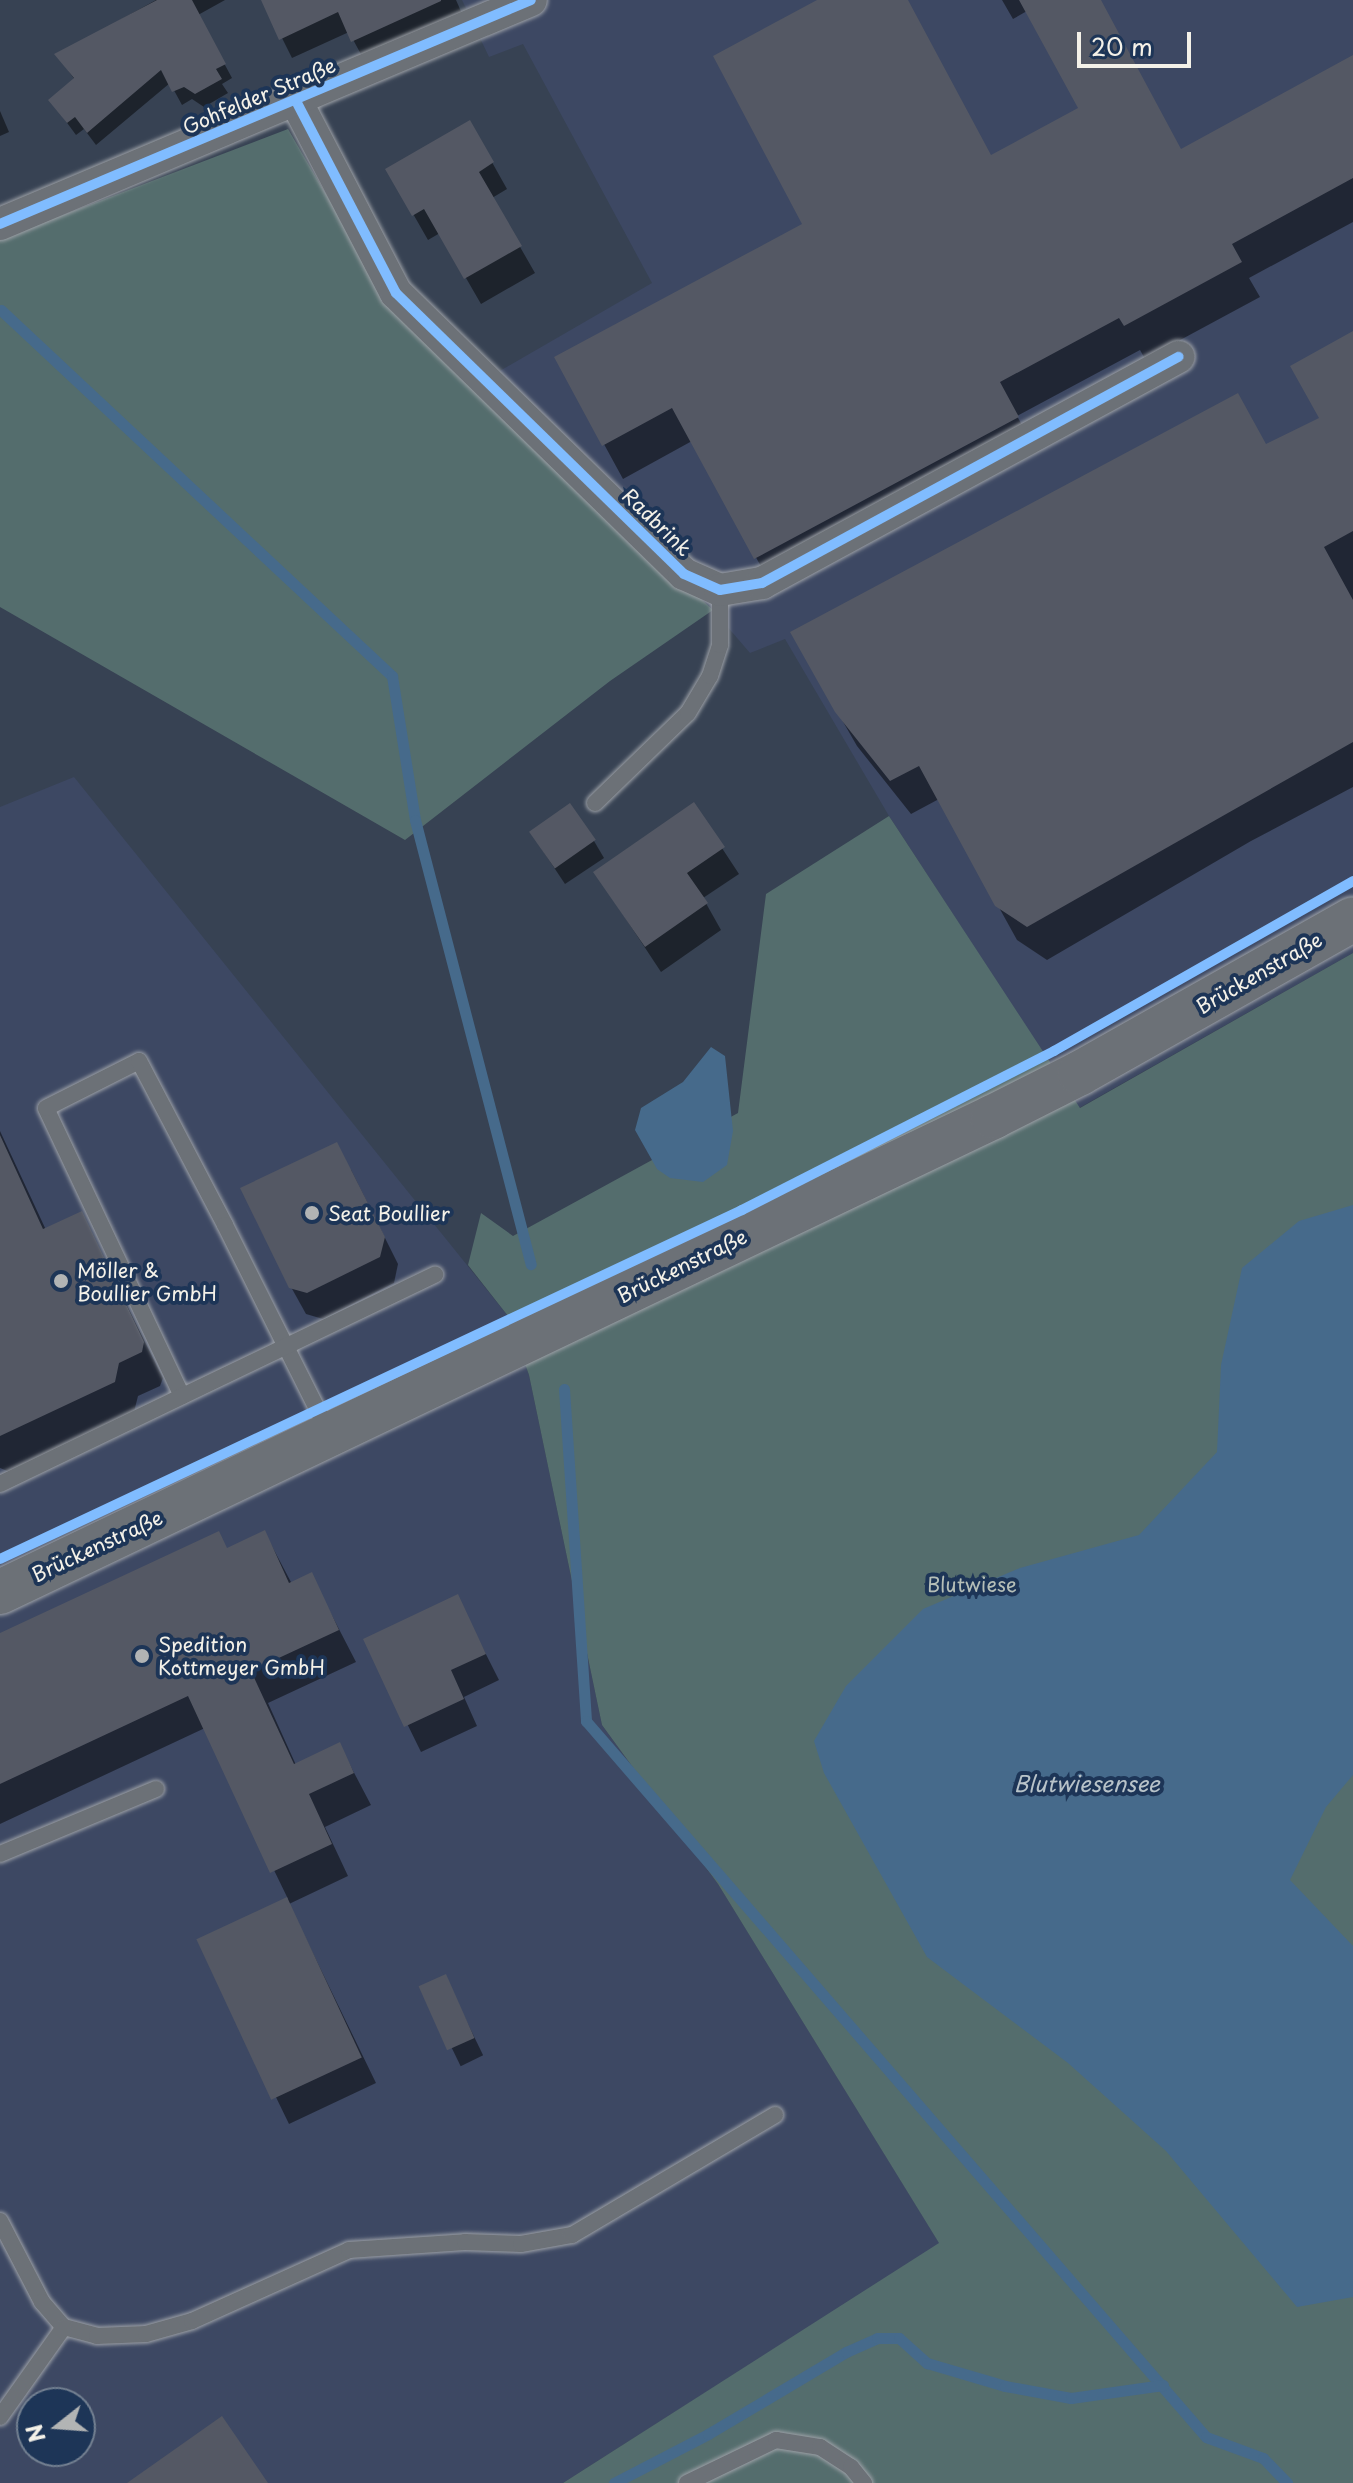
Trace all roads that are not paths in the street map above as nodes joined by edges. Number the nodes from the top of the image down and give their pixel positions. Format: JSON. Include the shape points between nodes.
{"nodes":[{"id":1,"x":531,"y":0,"type":"edge"},
{"id":2,"x":296,"y":101,"type":"junction"},
{"id":3,"x":0,"y":224,"type":"edge"},
{"id":4,"x":1179,"y":357,"type":"dead end"},
{"id":5,"x":720,"y":590,"type":"junction"},
{"id":6,"x":595,"y":803,"type":"dead end"},
{"id":7,"x":1353,"y":919,"type":"edge"},
{"id":8,"x":435,"y":1275,"type":"dead end"},
{"id":9,"x":286,"y":1347,"type":"junction"},
{"id":10,"x":182,"y":1396,"type":"junction"},
{"id":11,"x":330,"y":1436,"type":"junction"},
{"id":12,"x":0,"y":1484,"type":"edge"},
{"id":13,"x":0,"y":1592,"type":"edge"},
{"id":14,"x":156,"y":1789,"type":"dead end"},
{"id":15,"x":0,"y":1854,"type":"edge"},
{"id":16,"x":775,"y":2115,"type":"dead end"},
{"id":17,"x":0,"y":2221,"type":"edge"},
{"id":18,"x":64,"y":2327,"type":"junction"},
{"id":19,"x":0,"y":2417,"type":"edge"},
{"id":20,"x":687,"y":2483,"type":"edge"},
{"id":21,"x":864,"y":2483,"type":"edge"}],
"edges":[{"from":1,"to":2,"type":"street","name":"Gohfelder Straße"},
{"from":2,"to":3,"type":"street","name":"Gohfelder Straße"},
{"from":2,"to":5,"type":"street","name":"Radbrink","via":[[396,293],[684,574]]},
{"from":4,"to":5,"type":"street","via":[[762,583]]},
{"from":5,"to":6,"type":"lane","via":[[720,645],[710,676],[688,713]]},
{"from":7,"to":11,"type":"main road","name":"Brückenstraße","via":[[1080,1073]]},
{"from":8,"to":9,"type":"lane"},
{"from":9,"to":10,"type":"lane"},
{"from":9,"to":10,"type":"lane","via":[[139,1061],[46,1108]]},
{"from":9,"to":11,"type":"lane"},
{"from":10,"to":12,"type":"lane"},
{"from":11,"to":13,"type":"main road","name":"Brückenstraße"},
{"from":14,"to":15,"type":"lane"},
{"from":16,"to":18,"type":"lane","via":[[572,2235],[521,2244],[349,2250],[192,2321],[146,2334],[97,2336]]},
{"from":17,"to":18,"type":"lane","via":[[42,2302]]},
{"from":18,"to":19,"type":"lane"},
{"from":20,"to":21,"type":"lane","via":[[776,2440],[820,2447],[851,2467]]}]}
